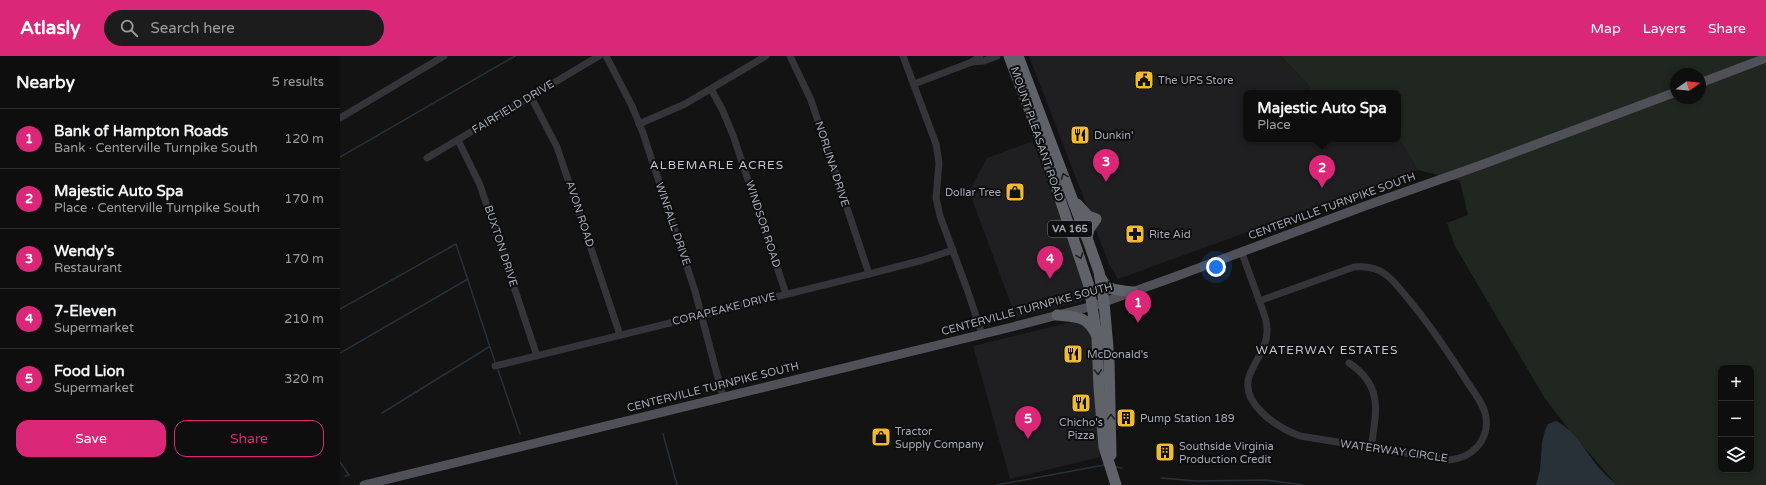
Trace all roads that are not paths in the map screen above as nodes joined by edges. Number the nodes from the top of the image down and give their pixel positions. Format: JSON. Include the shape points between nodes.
{"nodes":[{"id":1,"x":444,"y":56,"type":"edge"},
{"id":2,"x":599,"y":56,"type":"edge"},
{"id":3,"x":606,"y":56,"type":"edge"},
{"id":4,"x":766,"y":56,"type":"edge"},
{"id":5,"x":790,"y":56,"type":"edge"},
{"id":6,"x":903,"y":56,"type":"edge"},
{"id":7,"x":980,"y":56,"type":"edge"},
{"id":8,"x":997,"y":56,"type":"edge"},
{"id":9,"x":1009,"y":56,"type":"edge"},
{"id":10,"x":1018,"y":56,"type":"edge"},
{"id":11,"x":1766,"y":58,"type":"edge"},
{"id":12,"x":972,"y":62,"type":"junction"},
{"id":13,"x":1706,"y":81,"type":"edge"},
{"id":14,"x":914,"y":84,"type":"junction"},
{"id":15,"x":711,"y":89,"type":"junction"},
{"id":16,"x":1670,"y":94,"type":"edge"},
{"id":17,"x":531,"y":97,"type":"junction"},
{"id":18,"x":340,"y":118,"type":"edge"},
{"id":19,"x":639,"y":124,"type":"junction"},
{"id":20,"x":458,"y":140,"type":"junction"},
{"id":21,"x":427,"y":158,"type":"dead end"},
{"id":22,"x":1071,"y":194,"type":"junction"},
{"id":23,"x":1058,"y":195,"type":"junction"},
{"id":24,"x":953,"y":250,"type":"junction"},
{"id":25,"x":1241,"y":251,"type":"junction"},
{"id":26,"x":1098,"y":272,"type":"junction"},
{"id":27,"x":869,"y":274,"type":"junction"},
{"id":28,"x":1133,"y":292,"type":"junction"},
{"id":29,"x":786,"y":294,"type":"junction"},
{"id":30,"x":1259,"y":301,"type":"junction"},
{"id":31,"x":1098,"y":304,"type":"junction"},
{"id":32,"x":702,"y":315,"type":"junction"},
{"id":33,"x":1056,"y":315,"type":"junction"},
{"id":34,"x":982,"y":334,"type":"junction"},
{"id":35,"x":620,"y":335,"type":"junction"},
{"id":36,"x":1097,"y":338,"type":"junction"},
{"id":37,"x":537,"y":356,"type":"junction"},
{"id":38,"x":1349,"y":363,"type":"dead end"},
{"id":39,"x":495,"y":366,"type":"dead end"},
{"id":40,"x":723,"y":397,"type":"junction"},
{"id":41,"x":1371,"y":448,"type":"junction"},
{"id":42,"x":1112,"y":470,"type":"junction"},
{"id":43,"x":364,"y":485,"type":"edge"},
{"id":44,"x":1116,"y":485,"type":"edge"}],
"edges":[{"from":1,"to":18,"type":"street"},
{"from":2,"to":17,"type":"street","name":"FAIRFIELD DRIVE"},
{"from":3,"to":19,"type":"street","name":"WINFALL DRIVE"},
{"from":4,"to":15,"type":"street"},
{"from":5,"to":27,"type":"street","name":"NORLINA DRIVE","via":[[811,100]]},
{"from":6,"to":14,"type":"street"},
{"from":7,"to":12,"type":"street"},
{"from":8,"to":12,"type":"street"},
{"from":9,"to":23,"type":"highway","name":"MOUNT PLEASANT ROAD","number":"VA 165"},
{"from":22,"to":10,"type":"highway","name":"MOUNT PLEASANT ROAD","one_way":true},
{"from":11,"to":13,"type":"main road"},
{"from":12,"to":14,"type":"street"},
{"from":14,"to":24,"type":"street","via":[[936,144],[939,163],[936,188],[938,207]]},
{"from":15,"to":19,"type":"street","via":[[685,104]]},
{"from":15,"to":29,"type":"street","name":"WINDSOR ROAD","via":[[733,135]]},
{"from":16,"to":25,"type":"main road","name":"CENTERVILLE TURNPIKE SOUTH"},
{"from":17,"to":20,"type":"street","name":"FAIRFIELD DRIVE"},
{"from":17,"to":35,"type":"street","name":"AVON ROAD","via":[[557,147]]},
{"from":19,"to":32,"type":"street","name":"WINFALL DRIVE"},
{"from":20,"to":21,"type":"street","name":"FAIRFIELD DRIVE"},
{"from":20,"to":37,"type":"street","name":"BUXTON DRIVE","via":[[480,185]]},
{"from":22,"to":23,"type":"highway"},
{"from":22,"to":26,"type":"highway","name":"MOUNT PLEASANT ROAD","number":"VA 165","via":[[1088,216],[1096,219],[1089,229],[1088,238]]},
{"from":23,"to":31,"type":"highway","name":"MOUNT PLEASANT ROAD","number":"VA 165","one_way":true},
{"from":24,"to":27,"type":"street","name":"CORAPEAKE DRIVE"},
{"from":24,"to":34,"type":"street"},
{"from":25,"to":28,"type":"main road","name":"CENTERVILLE TURNPIKE SOUTH"},
{"from":25,"to":30,"type":"street","name":"WATERWAY CIRCLE"},
{"from":26,"to":28,"type":"highway","via":[[1109,288]]},
{"from":26,"to":31,"type":"highway","name":"MOUNT PLEASANT ROAD","number":"VA 165"},
{"from":27,"to":29,"type":"street","name":"CORAPEAKE DRIVE"},
{"from":28,"to":31,"type":"main road","name":"CENTERVILLE TURNPIKE SOUTH"},
{"from":29,"to":32,"type":"street","name":"CORAPEAKE DRIVE"},
{"from":30,"to":41,"type":"street","name":"WATERWAY CIRCLE","via":[[1266,320],[1267,337],[1248,384],[1250,395],[1257,406],[1275,424],[1300,436]]},
{"from":30,"to":41,"type":"street","name":"WATERWAY CIRCLE","via":[[1345,270],[1368,267],[1380,270],[1390,277],[1432,328],[1482,408],[1486,424],[1482,440],[1470,454],[1460,459],[1449,460]]},
{"from":31,"to":33,"type":"main road","name":"CENTERVILLE TURNPIKE SOUTH"},
{"from":31,"to":36,"type":"highway","name":"MOUNT PLEASANT ROAD","number":"VA 165"},
{"from":42,"to":31,"type":"highway","name":"MOUNT PLEASANT ROAD","number":"VA 165","one_way":true,"via":[[1109,359]]},
{"from":32,"to":35,"type":"street","name":"CORAPEAKE DRIVE"},
{"from":32,"to":40,"type":"street","name":"WINFALL DRIVE"},
{"from":33,"to":34,"type":"main road","name":"CENTERVILLE TURNPIKE SOUTH"},
{"from":33,"to":36,"type":"highway","via":[[1086,320]]},
{"from":34,"to":40,"type":"main road","name":"CENTERVILLE TURNPIKE SOUTH"},
{"from":35,"to":37,"type":"street","name":"CORAPEAKE DRIVE"},
{"from":36,"to":42,"type":"highway","name":"MOUNT PLEASANT ROAD","number":"VA 165","one_way":true,"via":[[1101,427],[1104,447]]},
{"from":37,"to":39,"type":"street","name":"CORAPEAKE DRIVE"},
{"from":38,"to":41,"type":"street","via":[[1366,378],[1375,393],[1376,412]]},
{"from":40,"to":43,"type":"main road","name":"CENTERVILLE TURNPIKE SOUTH"},
{"from":42,"to":44,"type":"highway","name":"MOUNT PLEASANT ROAD","number":"VA 165"}]}
